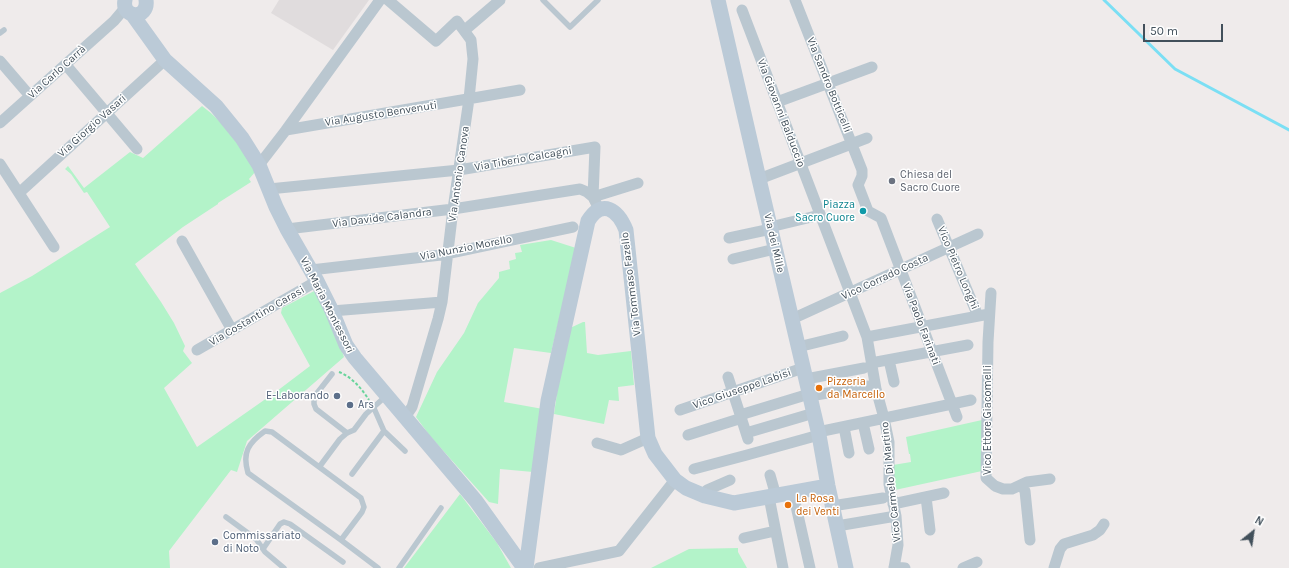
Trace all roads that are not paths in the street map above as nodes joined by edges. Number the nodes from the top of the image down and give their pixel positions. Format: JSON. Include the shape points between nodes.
{"nodes":[{"id":1,"x":380,"y":0,"type":"edge"},
{"id":2,"x":388,"y":0,"type":"edge"},
{"id":3,"x":543,"y":0,"type":"edge"},
{"id":4,"x":598,"y":0,"type":"edge"},
{"id":5,"x":718,"y":0,"type":"edge"},
{"id":6,"x":795,"y":0,"type":"edge"},
{"id":7,"x":492,"y":2,"type":"edge"},
{"id":8,"x":134,"y":5,"type":"edge"},
{"id":9,"x":742,"y":10,"type":"dead end"},
{"id":10,"x":465,"y":30,"type":"junction"},
{"id":11,"x":165,"y":60,"type":"junction"},
{"id":12,"x":0,"y":61,"type":"edge"},
{"id":13,"x":66,"y":65,"type":"junction"},
{"id":14,"x":872,"y":67,"type":"dead end"},
{"id":15,"x":828,"y":82,"type":"junction"},
{"id":16,"x":520,"y":90,"type":"dead end"},
{"id":17,"x":30,"y":96,"type":"junction"},
{"id":18,"x":469,"y":99,"type":"junction"},
{"id":19,"x":777,"y":102,"type":"junction"},
{"id":20,"x":107,"y":113,"type":"junction"},
{"id":21,"x":1,"y":121,"type":"edge"},
{"id":22,"x":286,"y":130,"type":"junction"},
{"id":23,"x":867,"y":138,"type":"dead end"},
{"id":24,"x":852,"y":144,"type":"junction"},
{"id":25,"x":137,"y":149,"type":"dead end"},
{"id":26,"x":800,"y":163,"type":"junction"},
{"id":27,"x":0,"y":164,"type":"edge"},
{"id":28,"x":259,"y":165,"type":"junction"},
{"id":29,"x":459,"y":170,"type":"junction"},
{"id":30,"x":862,"y":170,"type":"joint"},
{"id":31,"x":759,"y":179,"type":"junction"},
{"id":32,"x":638,"y":183,"type":"dead end"},
{"id":33,"x":269,"y":189,"type":"junction"},
{"id":34,"x":18,"y":193,"type":"junction"},
{"id":35,"x":596,"y":203,"type":"junction"},
{"id":36,"x":453,"y":209,"type":"junction"},
{"id":37,"x":820,"y":215,"type":"junction"},
{"id":38,"x":937,"y":219,"type":"dead end"},
{"id":39,"x":573,"y":227,"type":"dead end"},
{"id":40,"x":770,"y":228,"type":"junction"},
{"id":41,"x":287,"y":229,"type":"junction"},
{"id":42,"x":978,"y":234,"type":"dead end"},
{"id":43,"x":729,"y":238,"type":"dead end"},
{"id":44,"x":182,"y":241,"type":"dead end"},
{"id":45,"x":54,"y":247,"type":"dead end"},
{"id":46,"x":949,"y":247,"type":"junction"},
{"id":47,"x":775,"y":249,"type":"junction"},
{"id":48,"x":448,"y":253,"type":"junction"},
{"id":49,"x":733,"y":259,"type":"dead end"},
{"id":50,"x":900,"y":269,"type":"junction"},
{"id":51,"x":314,"y":276,"type":"junction"},
{"id":52,"x":850,"y":292,"type":"junction"},
{"id":53,"x":991,"y":293,"type":"dead end"},
{"id":54,"x":442,"y":302,"type":"junction"},
{"id":55,"x":332,"y":311,"type":"junction"},
{"id":56,"x":984,"y":315,"type":"junction"},
{"id":57,"x":792,"y":319,"type":"junction"},
{"id":58,"x":923,"y":328,"type":"junction"},
{"id":59,"x":232,"y":330,"type":"junction"},
{"id":60,"x":843,"y":336,"type":"dead end"},
{"id":61,"x":868,"y":337,"type":"junction"},
{"id":62,"x":968,"y":345,"type":"dead end"},
{"id":63,"x":798,"y":347,"type":"junction"},
{"id":64,"x":197,"y":350,"type":"dead end"},
{"id":65,"x":932,"y":352,"type":"junction"},
{"id":66,"x":889,"y":360,"type":"junction"},
{"id":67,"x":868,"y":365,"type":"junction"},
{"id":68,"x":805,"y":373,"type":"junction"},
{"id":69,"x":332,"y":374,"type":"road end"},
{"id":70,"x":728,"y":377,"type":"dead end"},
{"id":71,"x":894,"y":382,"type":"dead end"},
{"id":72,"x":868,"y":386,"type":"dead end"},
{"id":73,"x":733,"y":392,"type":"junction"},
{"id":74,"x":387,"y":395,"type":"junction"},
{"id":75,"x":810,"y":395,"type":"junction"},
{"id":76,"x":971,"y":400,"type":"dead end"},
{"id":77,"x":952,"y":403,"type":"junction"},
{"id":78,"x":373,"y":406,"type":"junction"},
{"id":79,"x":680,"y":410,"type":"dead end"},
{"id":80,"x":814,"y":413,"type":"junction"},
{"id":81,"x":741,"y":416,"type":"junction"},
{"id":82,"x":957,"y":416,"type":"dead end"},
{"id":83,"x":405,"y":417,"type":"junction"},
{"id":84,"x":884,"y":418,"type":"junction"},
{"id":85,"x":863,"y":422,"type":"junction"},
{"id":86,"x":844,"y":427,"type":"junction"},
{"id":87,"x":384,"y":431,"type":"junction"},
{"id":88,"x":347,"y":433,"type":"junction"},
{"id":89,"x":819,"y":433,"type":"junction"},
{"id":90,"x":688,"y":435,"type":"dead end"},
{"id":91,"x":648,"y":438,"type":"junction"},
{"id":92,"x":597,"y":443,"type":"dead end"},
{"id":93,"x":869,"y":449,"type":"dead end"},
{"id":94,"x":405,"y":451,"type":"dead end"},
{"id":95,"x":849,"y":453,"type":"dead end"},
{"id":96,"x":320,"y":466,"type":"junction"},
{"id":97,"x":694,"y":469,"type":"dead end"},
{"id":98,"x":352,"y":474,"type":"dead end"},
{"id":99,"x":770,"y":475,"type":"dead end"},
{"id":100,"x":1050,"y":479,"type":"dead end"},
{"id":101,"x":675,"y":480,"type":"junction"},
{"id":102,"x":730,"y":480,"type":"dead end"},
{"id":103,"x":1021,"y":485,"type":"junction"},
{"id":104,"x":828,"y":486,"type":"junction"},
{"id":105,"x":707,"y":490,"type":"dead end"},
{"id":106,"x":794,"y":493,"type":"junction"},
{"id":107,"x":944,"y":493,"type":"dead end"},
{"id":108,"x":772,"y":497,"type":"junction"},
{"id":109,"x":926,"y":497,"type":"junction"},
{"id":110,"x":882,"y":498,"type":"dead end"},
{"id":111,"x":893,"y":504,"type":"junction"},
{"id":112,"x":832,"y":506,"type":"junction"},
{"id":113,"x":441,"y":508,"type":"dead end"},
{"id":114,"x":226,"y":516,"type":"dead end"},
{"id":115,"x":896,"y":516,"type":"junction"},
{"id":116,"x":1104,"y":524,"type":"dead end"},
{"id":117,"x":837,"y":526,"type":"junction"},
{"id":118,"x":930,"y":530,"type":"dead end"},
{"id":119,"x":775,"y":531,"type":"junction"},
{"id":120,"x":744,"y":538,"type":"dead end"},
{"id":121,"x":341,"y":540,"type":"junction"},
{"id":122,"x":1030,"y":540,"type":"dead end"},
{"id":123,"x":263,"y":549,"type":"junction"},
{"id":124,"x":343,"y":562,"type":"dead end"},
{"id":125,"x":977,"y":562,"type":"dead end"},
{"id":126,"x":284,"y":568,"type":"edge"},
{"id":127,"x":378,"y":568,"type":"edge"},
{"id":128,"x":399,"y":568,"type":"edge"},
{"id":129,"x":525,"y":568,"type":"edge"},
{"id":130,"x":539,"y":568,"type":"edge"},
{"id":131,"x":781,"y":568,"type":"edge"},
{"id":132,"x":810,"y":568,"type":"edge"},
{"id":133,"x":846,"y":568,"type":"edge"},
{"id":134,"x":898,"y":568,"type":"edge"},
{"id":135,"x":963,"y":568,"type":"edge"},
{"id":136,"x":1054,"y":568,"type":"edge"}],
"edges":[{"from":1,"to":22,"type":"street"},
{"from":2,"to":10,"type":"street","via":[[436,41],[457,21]]},
{"from":3,"to":4,"type":"lane","via":[[570,27]]},
{"from":5,"to":31,"type":"main road","name":"Via dei Mille"},
{"from":6,"to":15,"type":"street","name":"Via Sandro Botticelli"},
{"from":7,"to":10,"type":"street"},
{"from":8,"to":11,"type":"main road","name":"Via Maria Montessori","via":[[146,34]]},
{"from":8,"to":13,"type":"street","name":"Via Carlo Carrà"},
{"from":9,"to":19,"type":"street","name":"Via Giovanni Balduccio"},
{"from":10,"to":18,"type":"street","name":"Via Antonio Canova","via":[[471,40],[473,59]]},
{"from":11,"to":20,"type":"street","name":"Via Giorgio Vasari"},
{"from":11,"to":28,"type":"main road","name":"Via Maria Montessori","via":[[216,106],[242,138]]},
{"from":12,"to":17,"type":"street"},
{"from":13,"to":17,"type":"street","name":"Via Carlo Carrà"},
{"from":13,"to":20,"type":"street"},
{"from":14,"to":15,"type":"street"},
{"from":15,"to":19,"type":"street"},
{"from":15,"to":24,"type":"street","name":"Via Sandro Botticelli"},
{"from":16,"to":18,"type":"street","name":"Via Augusto Benvenuti"},
{"from":17,"to":21,"type":"street","name":"Via Carlo Carrà"},
{"from":18,"to":22,"type":"street","name":"Via Augusto Benvenuti"},
{"from":18,"to":29,"type":"street","name":"Via Antonio Canova"},
{"from":19,"to":26,"type":"street","name":"Via Giovanni Balduccio"},
{"from":20,"to":25,"type":"street"},
{"from":20,"to":34,"type":"street","name":"Via Giorgio Vasari"},
{"from":22,"to":28,"type":"street"},
{"from":23,"to":24,"type":"street"},
{"from":24,"to":26,"type":"street"},
{"from":24,"to":30,"type":"street","name":"Via Sandro Botticelli"},
{"from":26,"to":31,"type":"street"},
{"from":26,"to":37,"type":"street","name":"Via Giovanni Balduccio"},
{"from":27,"to":34,"type":"street"},
{"from":28,"to":33,"type":"main road","name":"Via Maria Montessori"},
{"from":29,"to":33,"type":"street","name":"Via Tiberio Calcagni"},
{"from":29,"to":35,"type":"street","name":"Via Tiberio Calcagni","via":[[595,147]]},
{"from":29,"to":36,"type":"street","name":"Via Antonio Canova"},
{"from":30,"to":50,"type":"street","name":"Via Paolo Farinati","via":[[858,185],[868,211],[881,218]]},
{"from":31,"to":40,"type":"main road","name":"Via dei Mille"},
{"from":32,"to":35,"type":"street"},
{"from":33,"to":41,"type":"main road","name":"Via Maria Montessori"},
{"from":34,"to":45,"type":"street"},
{"from":35,"to":36,"type":"street","name":"Via Davide Calandra","via":[[587,192],[580,189]]},
{"from":35,"to":91,"type":"main road","name":"Via Tommaso Fazello","via":[[617,214],[626,230]]},
{"from":35,"to":129,"type":"main road","via":[[588,221],[548,401]]},
{"from":36,"to":41,"type":"street","name":"Via Davide Calandra"},
{"from":36,"to":48,"type":"street","name":"Via Antonio Canova"},
{"from":37,"to":40,"type":"street"},
{"from":37,"to":52,"type":"street","name":"Vico Carmelo Di Martino"},
{"from":38,"to":46,"type":"street","name":"Vico Pietro Longhi"},
{"from":39,"to":48,"type":"street","name":"Via Nunzio Morello"},
{"from":40,"to":43,"type":"street"},
{"from":40,"to":47,"type":"main road","name":"Via dei Mille"},
{"from":41,"to":51,"type":"main road","name":"Via Maria Montessori"},
{"from":42,"to":46,"type":"street","name":"Vico Corrado Costa"},
{"from":44,"to":59,"type":"street"},
{"from":46,"to":50,"type":"street","name":"Vico Corrado Costa"},
{"from":46,"to":56,"type":"street","name":"Vico Pietro Longhi"},
{"from":47,"to":49,"type":"street"},
{"from":47,"to":57,"type":"main road","name":"Via dei Mille"},
{"from":48,"to":51,"type":"street","name":"Via Nunzio Morello"},
{"from":48,"to":54,"type":"street","name":"Via Antonio Canova"},
{"from":50,"to":52,"type":"street","name":"Vico Corrado Costa"},
{"from":50,"to":58,"type":"street","name":"Via Paolo Farinati"},
{"from":51,"to":55,"type":"main road","name":"Via Maria Montessori"},
{"from":51,"to":59,"type":"street","name":"Via Costantino Carasi"},
{"from":52,"to":57,"type":"street","name":"Vico Corrado Costa"},
{"from":52,"to":61,"type":"street","name":"Vico Carmelo Di Martino"},
{"from":53,"to":56,"type":"street","name":"Vico Ettore Giacomelli"},
{"from":54,"to":55,"type":"street"},
{"from":54,"to":83,"type":"street","name":"Via Antonio Canova","via":[[412,407]]},
{"from":55,"to":74,"type":"main road","name":"Via Maria Montessori","via":[[346,345]]},
{"from":56,"to":58,"type":"street"},
{"from":56,"to":103,"type":"street","name":"Vico Ettore Giacomelli","via":[[986,478],[1003,489]]},
{"from":57,"to":63,"type":"main road","name":"Via dei Mille"},
{"from":58,"to":61,"type":"street"},
{"from":58,"to":65,"type":"street","name":"Via Paolo Farinati"},
{"from":59,"to":64,"type":"street","name":"Via Costantino Carasi"},
{"from":60,"to":63,"type":"street"},
{"from":61,"to":67,"type":"street","name":"Vico Carmelo Di Martino"},
{"from":62,"to":65,"type":"street","name":"Vico Giuseppe Labisi"},
{"from":63,"to":68,"type":"main road","name":"Via dei Mille"},
{"from":65,"to":66,"type":"street","name":"Vico Giuseppe Labisi"},
{"from":65,"to":77,"type":"street","name":"Via Paolo Farinati"},
{"from":66,"to":67,"type":"street","name":"Vico Giuseppe Labisi"},
{"from":66,"to":71,"type":"street"},
{"from":67,"to":68,"type":"street","name":"Vico Giuseppe Labisi"},
{"from":67,"to":84,"type":"street","name":"Vico Carmelo Di Martino"},
{"from":68,"to":73,"type":"street","name":"Vico Giuseppe Labisi"},
{"from":68,"to":75,"type":"main road","name":"Via dei Mille"},
{"from":69,"to":88,"type":"lane","via":[[314,397],[314,404],[316,409]]},
{"from":70,"to":73,"type":"street"},
{"from":72,"to":75,"type":"street"},
{"from":73,"to":79,"type":"street","name":"Vico Giuseppe Labisi"},
{"from":73,"to":81,"type":"street"},
{"from":74,"to":78,"type":"lane"},
{"from":74,"to":83,"type":"main road","name":"Via Maria Montessori"},
{"from":75,"to":80,"type":"main road","name":"Via dei Mille"},
{"from":75,"to":81,"type":"street"},
{"from":76,"to":77,"type":"street"},
{"from":77,"to":82,"type":"street","name":"Via Paolo Farinati"},
{"from":77,"to":84,"type":"street"},
{"from":78,"to":87,"type":"lane"},
{"from":78,"to":88,"type":"lane","via":[[354,430]]},
{"from":80,"to":81,"type":"street","via":[[748,436]]},
{"from":80,"to":89,"type":"main road","name":"Via dei Mille"},
{"from":81,"to":90,"type":"street"},
{"from":83,"to":129,"type":"main road","name":"Via Maria Montessori","via":[[476,501]]},
{"from":84,"to":85,"type":"street"},
{"from":84,"to":111,"type":"street","name":"Vico Carmelo Di Martino","via":[[889,442],[889,484]]},
{"from":85,"to":86,"type":"street"},
{"from":85,"to":93,"type":"street"},
{"from":86,"to":89,"type":"street"},
{"from":86,"to":95,"type":"street"},
{"from":87,"to":94,"type":"lane"},
{"from":87,"to":98,"type":"lane"},
{"from":88,"to":96,"type":"lane"},
{"from":89,"to":97,"type":"street"},
{"from":89,"to":104,"type":"main road","name":"Via dei Mille"},
{"from":91,"to":92,"type":"street","via":[[621,450]]},
{"from":91,"to":101,"type":"main road","name":"Via Tommaso Fazello","via":[[655,454]]},
{"from":96,"to":121,"type":"lane","via":[[362,498],[362,512]]},
{"from":96,"to":121,"type":"lane","via":[[272,432],[265,431],[256,437],[248,448],[245,463],[248,473]]},
{"from":99,"to":108,"type":"street"},
{"from":100,"to":103,"type":"street","name":"Vico Ettore Giacomelli"},
{"from":101,"to":108,"type":"main road","name":"Via Tommaso Fazello","via":[[705,496],[734,503]]},
{"from":101,"to":130,"type":"street","via":[[619,550]]},
{"from":102,"to":105,"type":"street"},
{"from":103,"to":122,"type":"street","via":[[1025,491]]},
{"from":104,"to":106,"type":"main road","name":"Via Tommaso Fazello"},
{"from":104,"to":112,"type":"main road","name":"Via dei Mille"},
{"from":106,"to":108,"type":"main road","name":"Via Tommaso Fazello"},
{"from":106,"to":132,"type":"street"},
{"from":107,"to":109,"type":"street"},
{"from":108,"to":119,"type":"street"},
{"from":109,"to":111,"type":"street"},
{"from":109,"to":118,"type":"street"},
{"from":110,"to":112,"type":"street"},
{"from":111,"to":115,"type":"street","name":"Vico Carmelo Di Martino"},
{"from":112,"to":117,"type":"main road","name":"Via dei Mille"},
{"from":113,"to":128,"type":"lane"},
{"from":114,"to":123,"type":"lane","via":[[256,539]]},
{"from":115,"to":117,"type":"street"},
{"from":115,"to":134,"type":"street","name":"Vico Carmelo Di Martino"},
{"from":116,"to":136,"type":"street","via":[[1093,534],[1064,544]]},
{"from":117,"to":133,"type":"main road","name":"Via dei Mille"},
{"from":119,"to":120,"type":"street"},
{"from":119,"to":131,"type":"street"},
{"from":121,"to":127,"type":"lane"},
{"from":123,"to":124,"type":"lane","via":[[284,522]]},
{"from":123,"to":126,"type":"lane"},
{"from":125,"to":135,"type":"street"}]}
